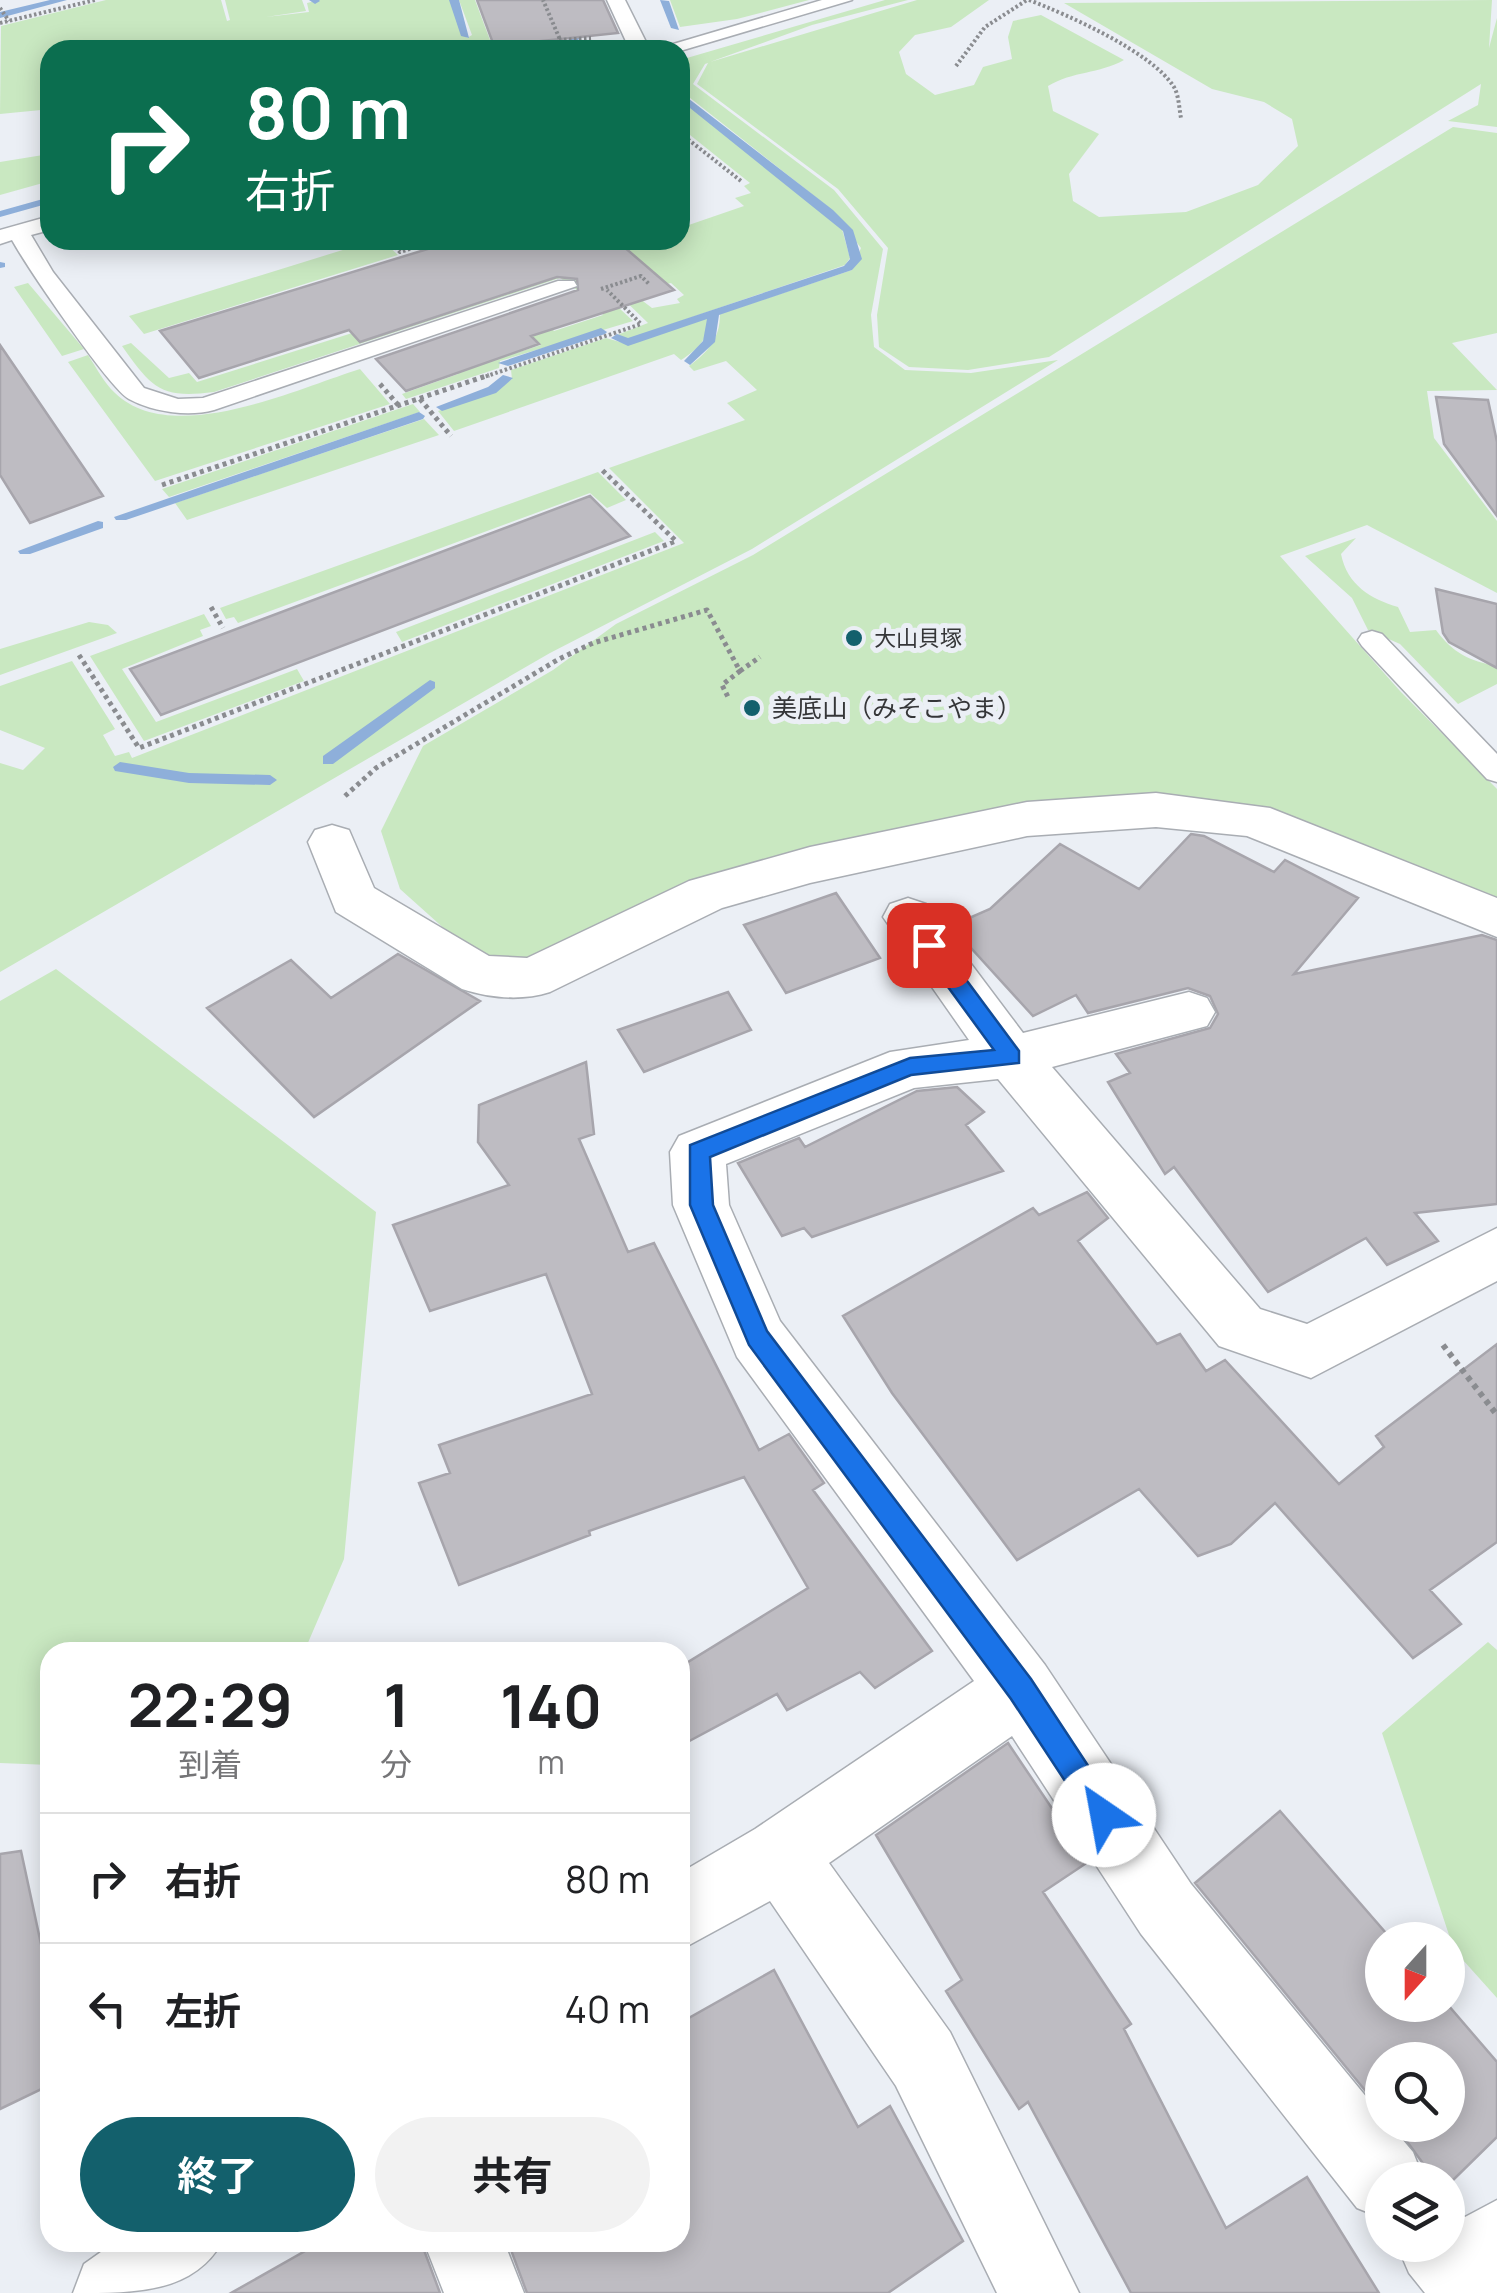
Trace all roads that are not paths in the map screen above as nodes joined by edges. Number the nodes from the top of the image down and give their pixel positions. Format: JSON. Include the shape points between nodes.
{"nodes":[{"id":1,"x":616,"y":0,"type":"edge"},
{"id":2,"x":843,"y":0,"type":"edge"},
{"id":3,"x":635,"y":40,"type":"edge"},
{"id":4,"x":690,"y":43,"type":"edge"},
{"id":5,"x":40,"y":226,"type":"edge"},
{"id":6,"x":9,"y":235,"type":"edge"},
{"id":7,"x":566,"y":286,"type":"dead end"},
{"id":8,"x":497,"y":309,"type":"junction"},
{"id":9,"x":516,"y":332,"type":"dead end"},
{"id":10,"x":1372,"y":640,"type":"dead end"},
{"id":11,"x":1497,"y":772,"type":"edge"},
{"id":12,"x":332,"y":842,"type":"road end"},
{"id":13,"x":908,"y":917,"type":"dead end"},
{"id":14,"x":1497,"y":918,"type":"edge"},
{"id":15,"x":1188,"y":1012,"type":"dead end"},
{"id":16,"x":1011,"y":1057,"type":"junction"},
{"id":17,"x":1497,"y":1253,"type":"edge"},
{"id":18,"x":1021,"y":1689,"type":"junction"},
{"id":19,"x":780,"y":1854,"type":"junction"},
{"id":20,"x":690,"y":1908,"type":"edge"},
{"id":21,"x":1369,"y":2162,"type":"edge"},
{"id":22,"x":1497,"y":2240,"type":"edge"},
{"id":23,"x":168,"y":2252,"type":"edge"},
{"id":24,"x":468,"y":2252,"type":"edge"},
{"id":25,"x":1452,"y":2262,"type":"edge"},
{"id":26,"x":113,"y":2293,"type":"edge"},
{"id":27,"x":484,"y":2293,"type":"edge"},
{"id":28,"x":1039,"y":2293,"type":"edge"},
{"id":29,"x":1478,"y":2293,"type":"edge"}],
"edges":[{"from":1,"to":3,"type":"lane"},
{"from":2,"to":4,"type":"lane"},
{"from":5,"to":6,"type":"lane"},
{"from":6,"to":8,"type":"lane","via":[[136,392],[178,406],[205,405]]},
{"from":7,"to":8,"type":"lane"},
{"from":8,"to":9,"type":"lane"},
{"from":10,"to":11,"type":"lane"},
{"from":12,"to":14,"type":"street","via":[[352,898],[480,974],[532,978],[706,894],[810,865],[1027,819],[1156,810],[1253,820]]},
{"from":13,"to":16,"type":"street"},
{"from":15,"to":16,"type":"street"},
{"from":16,"to":17,"type":"street","via":[[1240,1328],[1311,1352]]},
{"from":16,"to":18,"type":"street","via":[[910,1067],[698,1152],[701,1205],[758,1338]]},
{"from":18,"to":19,"type":"street"},
{"from":18,"to":21,"type":"street","via":[[1166,1910]]},
{"from":19,"to":20,"type":"street"},
{"from":19,"to":28,"type":"street","via":[[923,2059]]},
{"from":22,"to":29,"type":"street"},
{"from":23,"to":26,"type":"street"},
{"from":24,"to":27,"type":"street"},
{"from":25,"to":29,"type":"street"}]}
